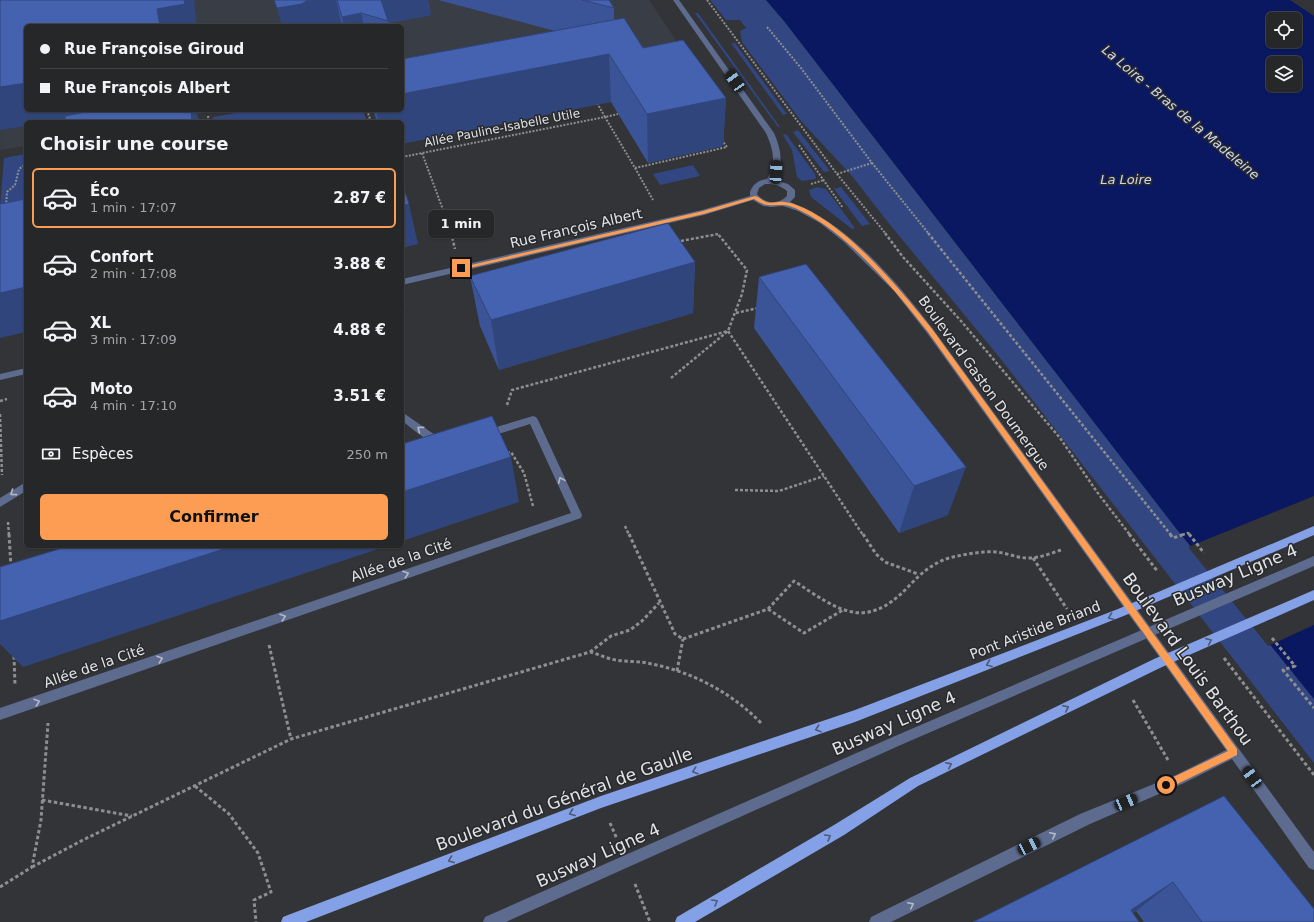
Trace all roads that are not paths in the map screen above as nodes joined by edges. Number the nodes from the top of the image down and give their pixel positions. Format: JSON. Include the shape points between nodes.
{"nodes":[{"id":1,"x":676,"y":0,"type":"edge"},
{"id":2,"x":770,"y":181,"type":"junction"},
{"id":3,"x":755,"y":197,"type":"junction"},
{"id":4,"x":784,"y":203,"type":"junction"},
{"id":5,"x":404,"y":282,"type":"edge"},
{"id":6,"x":24,"y":371,"type":"edge"},
{"id":7,"x":0,"y":377,"type":"edge"},
{"id":8,"x":404,"y":417,"type":"edge"},
{"id":9,"x":479,"y":436,"type":"edge"},
{"id":10,"x":452,"y":444,"type":"edge"},
{"id":11,"x":24,"y":487,"type":"edge"},
{"id":12,"x":2,"y":501,"type":"edge"},
{"id":13,"x":1314,"y":530,"type":"edge"},
{"id":14,"x":1314,"y":561,"type":"edge"},
{"id":15,"x":1105,"y":572,"type":"joint"},
{"id":16,"x":1314,"y":595,"type":"edge"},
{"id":17,"x":0,"y":714,"type":"edge"},
{"id":18,"x":855,"y":716,"type":"joint"},
{"id":19,"x":1234,"y":752,"type":"junction"},
{"id":20,"x":1314,"y":863,"type":"edge"},
{"id":21,"x":288,"y":922,"type":"edge"},
{"id":22,"x":490,"y":922,"type":"edge"},
{"id":23,"x":682,"y":922,"type":"edge"},
{"id":24,"x":876,"y":922,"type":"edge"}],
"edges":[{"from":1,"to":2,"type":"street","via":[[770,133],[778,150],[776,172]]},
{"from":2,"to":3,"type":"street","via":[[756,187],[753,194]]},
{"from":2,"to":4,"type":"street","via":[[791,190],[791,197]]},
{"from":3,"to":4,"type":"street","via":[[765,204]]},
{"from":3,"to":5,"type":"street","name":"Rue François Albert","via":[[704,212]]},
{"from":4,"to":15,"type":"street","name":"Boulevard Gaston Doumergue","via":[[823,221],[847,240],[898,289]]},
{"from":6,"to":7,"type":"street"},
{"from":10,"to":8,"type":"street","one_way":true,"via":[[435,440]]},
{"from":17,"to":9,"type":"street","name":"Allée de la Cité","one_way":true,"via":[[577,515],[533,420]]},
{"from":11,"to":12,"type":"street","one_way":true},
{"from":13,"to":18,"type":"main road","name":"Pont Aristide Briand","one_way":true,"via":[[1129,609]]},
{"from":14,"to":22,"type":"street","name":"Busway Ligne 4","via":[[899,740]]},
{"from":15,"to":19,"type":"street","name":"Boulevard Louis Barthou"},
{"from":23,"to":16,"type":"main road","one_way":true,"via":[[839,830],[914,782],[1121,681]]},
{"from":18,"to":21,"type":"main road","name":"Boulevard du Général de Gaulle","one_way":true,"via":[[602,802]]},
{"from":19,"to":20,"type":"street","name":"Boulevard Louis Barthou"},
{"from":24,"to":19,"type":"street","one_way":true,"via":[[1085,819],[1180,779]]}]}
